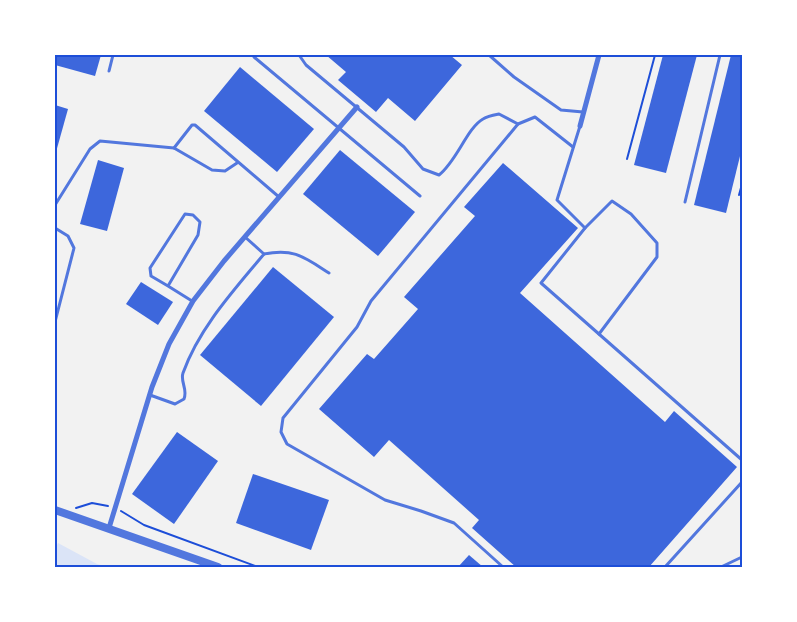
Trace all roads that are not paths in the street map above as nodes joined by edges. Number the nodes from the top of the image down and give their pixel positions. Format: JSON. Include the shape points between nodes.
{"nodes":[{"id":1,"x":113,"y":55,"type":"edge"},
{"id":2,"x":300,"y":55,"type":"edge"},
{"id":3,"x":489,"y":55,"type":"edge"},
{"id":4,"x":599,"y":55,"type":"edge"},
{"id":5,"x":720,"y":55,"type":"edge"},
{"id":6,"x":254,"y":57,"type":"dead end"},
{"id":7,"x":109,"y":70,"type":"dead end"},
{"id":8,"x":357,"y":107,"type":"junction"},
{"id":9,"x":583,"y":112,"type":"junction"},
{"id":10,"x":518,"y":124,"type":"junction"},
{"id":11,"x":580,"y":126,"type":"joint"},
{"id":12,"x":338,"y":128,"type":"junction"},
{"id":13,"x":573,"y":147,"type":"junction"},
{"id":14,"x":174,"y":148,"type":"junction"},
{"id":15,"x":237,"y":163,"type":"junction"},
{"id":16,"x":420,"y":196,"type":"dead end"},
{"id":17,"x":279,"y":197,"type":"junction"},
{"id":18,"x":685,"y":202,"type":"dead end"},
{"id":19,"x":55,"y":205,"type":"edge"},
{"id":20,"x":55,"y":228,"type":"edge"},
{"id":21,"x":585,"y":228,"type":"junction"},
{"id":22,"x":244,"y":237,"type":"junction"},
{"id":23,"x":264,"y":254,"type":"junction"},
{"id":24,"x":329,"y":273,"type":"dead end"},
{"id":25,"x":168,"y":286,"type":"junction"},
{"id":26,"x":193,"y":301,"type":"junction"},
{"id":27,"x":55,"y":322,"type":"edge"},
{"id":28,"x":599,"y":334,"type":"junction"},
{"id":29,"x":150,"y":395,"type":"junction"},
{"id":30,"x":742,"y":460,"type":"edge"},
{"id":31,"x":742,"y":482,"type":"edge"},
{"id":32,"x":55,"y":510,"type":"edge"},
{"id":33,"x":109,"y":528,"type":"junction"},
{"id":34,"x":742,"y":558,"type":"edge"},
{"id":35,"x":218,"y":567,"type":"edge"},
{"id":36,"x":503,"y":567,"type":"edge"},
{"id":37,"x":665,"y":567,"type":"edge"},
{"id":38,"x":721,"y":567,"type":"edge"}],
"edges":[{"from":1,"to":7,"type":"lane"},
{"from":2,"to":8,"type":"lane","via":[[306,65]]},
{"from":3,"to":9,"type":"lane","via":[[561,110]]},
{"from":4,"to":9,"type":"street"},
{"from":5,"to":18,"type":"lane"},
{"from":6,"to":12,"type":"lane"},
{"from":8,"to":10,"type":"lane","via":[[404,147],[423,169],[439,175],[450,166],[483,119],[499,114]]},
{"from":8,"to":12,"type":"street"},
{"from":9,"to":11,"type":"street"},
{"from":10,"to":13,"type":"lane","via":[[535,117]]},
{"from":10,"to":36,"type":"lane","via":[[371,300],[357,327],[283,418],[281,432],[286,444],[385,500],[454,523]]},
{"from":11,"to":13,"type":"lane"},
{"from":12,"to":16,"type":"lane"},
{"from":12,"to":17,"type":"street"},
{"from":13,"to":21,"type":"lane","via":[[557,200]]},
{"from":14,"to":15,"type":"lane","via":[[212,170],[225,171]]},
{"from":14,"to":15,"type":"lane","via":[[194,124]]},
{"from":14,"to":19,"type":"lane","via":[[100,141],[90,149]]},
{"from":15,"to":17,"type":"lane"},
{"from":17,"to":22,"type":"street"},
{"from":20,"to":27,"type":"lane","via":[[68,236],[74,248]]},
{"from":21,"to":28,"type":"lane","via":[[541,283]]},
{"from":21,"to":28,"type":"lane","via":[[612,201],[631,214],[657,243],[658,257]]},
{"from":22,"to":23,"type":"lane"},
{"from":22,"to":26,"type":"street"},
{"from":23,"to":24,"type":"lane","via":[[294,252]]},
{"from":23,"to":29,"type":"lane","via":[[223,303],[199,340],[183,374],[184,399],[175,404]]},
{"from":25,"to":25,"type":"lane","via":[[151,276],[150,268],[177,224],[185,214],[190,214],[200,222],[198,235]]},
{"from":25,"to":26,"type":"lane"},
{"from":26,"to":29,"type":"street","via":[[169,344]]},
{"from":28,"to":30,"type":"lane"},
{"from":29,"to":33,"type":"street"},
{"from":31,"to":37,"type":"lane"},
{"from":32,"to":33,"type":"street"},
{"from":33,"to":35,"type":"street"},
{"from":34,"to":38,"type":"lane"}]}
